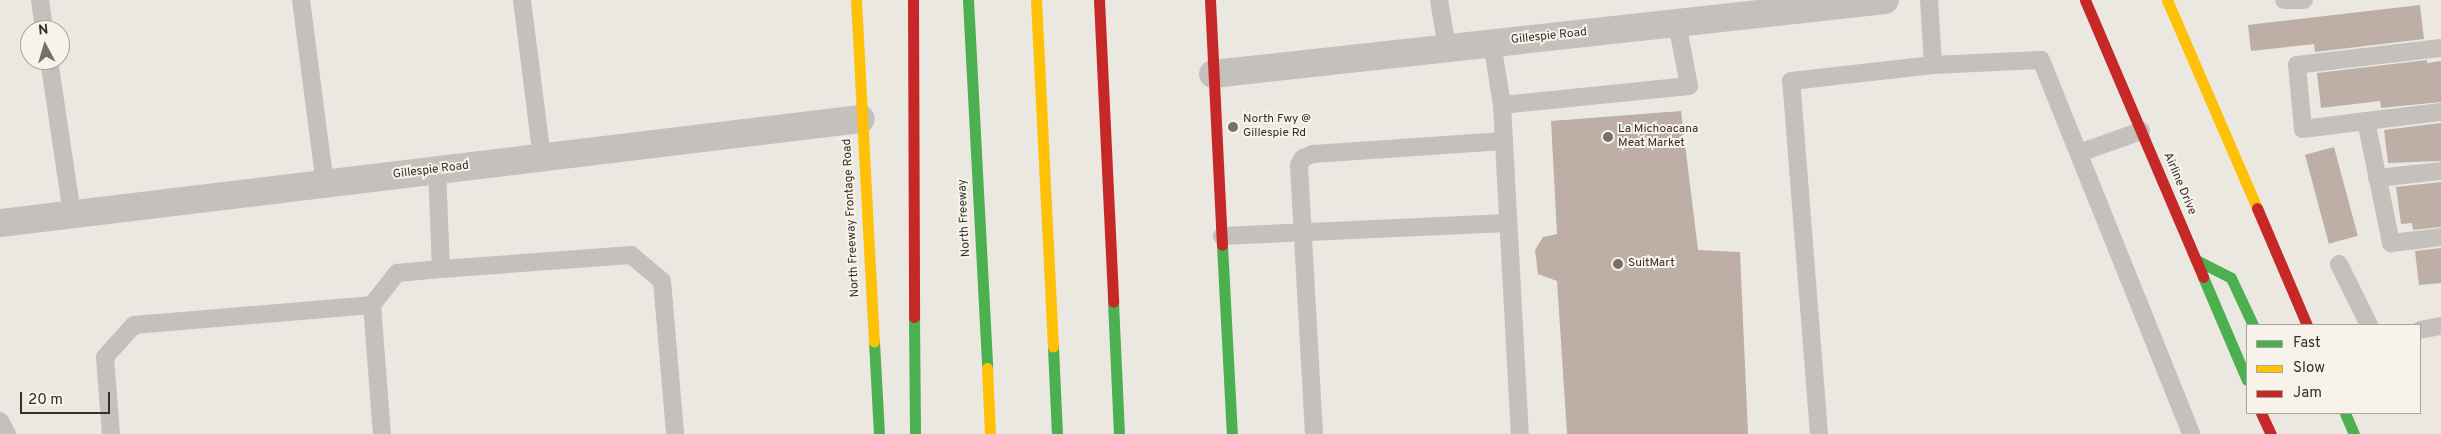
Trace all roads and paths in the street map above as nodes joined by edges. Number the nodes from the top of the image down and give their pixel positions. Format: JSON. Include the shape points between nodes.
{"nodes":[{"id":1,"x":40,"y":0,"type":"edge"},
{"id":2,"x":301,"y":0,"type":"edge"},
{"id":3,"x":522,"y":0,"type":"edge"},
{"id":4,"x":856,"y":0,"type":"edge"},
{"id":5,"x":914,"y":0,"type":"edge"},
{"id":6,"x":968,"y":0,"type":"edge"},
{"id":7,"x":1036,"y":0,"type":"edge"},
{"id":8,"x":1099,"y":0,"type":"edge"},
{"id":9,"x":1210,"y":0,"type":"edge"},
{"id":10,"x":1439,"y":0,"type":"edge"},
{"id":11,"x":1929,"y":0,"type":"edge"},
{"id":12,"x":2085,"y":0,"type":"edge"},
{"id":13,"x":2167,"y":0,"type":"edge"},
{"id":14,"x":2284,"y":0,"type":"edge"},
{"id":15,"x":2304,"y":0,"type":"edge"},
{"id":16,"x":1876,"y":1,"type":"edge"},
{"id":17,"x":43,"y":20,"type":"edge"},
{"id":18,"x":1677,"y":23,"type":"junction"},
{"id":19,"x":1492,"y":44,"type":"junction"},
{"id":20,"x":1448,"y":48,"type":"junction"},
{"id":21,"x":2441,"y":48,"type":"edge"},
{"id":22,"x":1933,"y":65,"type":"junction"},
{"id":23,"x":50,"y":70,"type":"edge"},
{"id":24,"x":1214,"y":74,"type":"junction"},
{"id":25,"x":1502,"y":105,"type":"junction"},
{"id":26,"x":2441,"y":112,"type":"edge"},
{"id":27,"x":861,"y":119,"type":"junction"},
{"id":28,"x":2366,"y":121,"type":"junction"},
{"id":29,"x":2141,"y":131,"type":"junction"},
{"id":30,"x":1504,"y":141,"type":"junction"},
{"id":31,"x":2079,"y":153,"type":"junction"},
{"id":32,"x":542,"y":158,"type":"junction"},
{"id":33,"x":437,"y":170,"type":"junction"},
{"id":34,"x":2441,"y":171,"type":"edge"},
{"id":35,"x":2377,"y":178,"type":"junction"},
{"id":36,"x":325,"y":184,"type":"junction"},
{"id":37,"x":72,"y":214,"type":"junction"},
{"id":38,"x":1508,"y":222,"type":"junction"},
{"id":39,"x":0,"y":223,"type":"edge"},
{"id":40,"x":1304,"y":232,"type":"junction"},
{"id":41,"x":1222,"y":236,"type":"junction"},
{"id":42,"x":2441,"y":238,"type":"edge"},
{"id":43,"x":2196,"y":260,"type":"junction"},
{"id":44,"x":2339,"y":264,"type":"dead end"},
{"id":45,"x":441,"y":269,"type":"junction"},
{"id":46,"x":372,"y":305,"type":"junction"},
{"id":47,"x":2253,"y":324,"type":"edge"},
{"id":48,"x":2307,"y":324,"type":"edge"},
{"id":49,"x":2369,"y":324,"type":"edge"},
{"id":50,"x":2441,"y":326,"type":"edge"},
{"id":51,"x":2421,"y":330,"type":"edge"},
{"id":52,"x":2246,"y":378,"type":"edge"},
{"id":53,"x":2261,"y":414,"type":"edge"},
{"id":54,"x":2345,"y":414,"type":"edge"},
{"id":55,"x":0,"y":421,"type":"edge"},
{"id":56,"x":7,"y":434,"type":"edge"},
{"id":57,"x":111,"y":434,"type":"edge"},
{"id":58,"x":382,"y":434,"type":"edge"},
{"id":59,"x":675,"y":434,"type":"edge"},
{"id":60,"x":879,"y":434,"type":"edge"},
{"id":61,"x":915,"y":434,"type":"edge"},
{"id":62,"x":990,"y":434,"type":"edge"},
{"id":63,"x":1057,"y":434,"type":"edge"},
{"id":64,"x":1119,"y":434,"type":"edge"},
{"id":65,"x":1232,"y":434,"type":"edge"},
{"id":66,"x":1314,"y":434,"type":"edge"},
{"id":67,"x":1520,"y":434,"type":"edge"},
{"id":68,"x":1819,"y":434,"type":"edge"},
{"id":69,"x":2191,"y":434,"type":"edge"},
{"id":70,"x":2270,"y":434,"type":"edge"},
{"id":71,"x":2354,"y":434,"type":"edge"}],
"edges":[{"from":1,"to":17,"type":"lane"},
{"from":2,"to":36,"type":"lane"},
{"from":3,"to":32,"type":"lane"},
{"from":4,"to":27,"type":"main road","name":"North Freeway Frontage Road"},
{"from":5,"to":61,"type":"main road"},
{"from":6,"to":62,"type":"main road","name":"North Freeway"},
{"from":7,"to":63,"type":"main road"},
{"from":8,"to":64,"type":"main road"},
{"from":9,"to":24,"type":"main road"},
{"from":10,"to":20,"type":"lane"},
{"from":11,"to":22,"type":"lane"},
{"from":12,"to":29,"type":"main road","name":"Airline Drive"},
{"from":13,"to":48,"type":"main road"},
{"from":14,"to":15,"type":"lane"},
{"from":16,"to":18,"type":"street","name":"Gillespie Road"},
{"from":18,"to":19,"type":"street","name":"Gillespie Road"},
{"from":18,"to":25,"type":"lane","via":[[1689,86]]},
{"from":19,"to":20,"type":"street","name":"Gillespie Road"},
{"from":19,"to":25,"type":"lane"},
{"from":20,"to":24,"type":"street","name":"Gillespie Road"},
{"from":21,"to":28,"type":"lane","via":[[2296,66],[2303,129]]},
{"from":22,"to":31,"type":"lane","via":[[2041,60]]},
{"from":22,"to":68,"type":"lane","via":[[1790,81]]},
{"from":23,"to":37,"type":"lane"},
{"from":24,"to":41,"type":"main road"},
{"from":25,"to":30,"type":"lane"},
{"from":26,"to":28,"type":"lane"},
{"from":27,"to":32,"type":"street","name":"Gillespie Road"},
{"from":27,"to":60,"type":"main road","name":"North Freeway Frontage Road"},
{"from":28,"to":35,"type":"lane"},
{"from":29,"to":31,"type":"lane"},
{"from":29,"to":43,"type":"main road","name":"Airline Drive"},
{"from":30,"to":38,"type":"lane"},
{"from":30,"to":40,"type":"lane","via":[[1313,154],[1303,158],[1299,165]]},
{"from":31,"to":69,"type":"lane"},
{"from":32,"to":33,"type":"street","name":"Gillespie Road"},
{"from":33,"to":36,"type":"street","name":"Gillespie Road"},
{"from":33,"to":45,"type":"lane"},
{"from":34,"to":35,"type":"lane"},
{"from":35,"to":42,"type":"lane","via":[[2391,243]]},
{"from":36,"to":37,"type":"street","name":"Gillespie Road"},
{"from":37,"to":39,"type":"street","name":"Gillespie Road"},
{"from":38,"to":40,"type":"lane"},
{"from":38,"to":67,"type":"lane"},
{"from":40,"to":41,"type":"lane"},
{"from":40,"to":66,"type":"lane"},
{"from":41,"to":65,"type":"main road"},
{"from":43,"to":47,"type":"main road","via":[[2231,278]]},
{"from":43,"to":52,"type":"main road","name":"Airline Drive"},
{"from":44,"to":49,"type":"lane"},
{"from":45,"to":46,"type":"lane","via":[[397,273]]},
{"from":45,"to":59,"type":"lane","via":[[631,255],[662,281]]},
{"from":46,"to":57,"type":"lane","via":[[134,325],[105,357]]},
{"from":46,"to":58,"type":"lane"},
{"from":50,"to":51,"type":"lane"},
{"from":53,"to":70,"type":"main road"},
{"from":54,"to":71,"type":"main road"},
{"from":55,"to":56,"type":"lane"}]}
